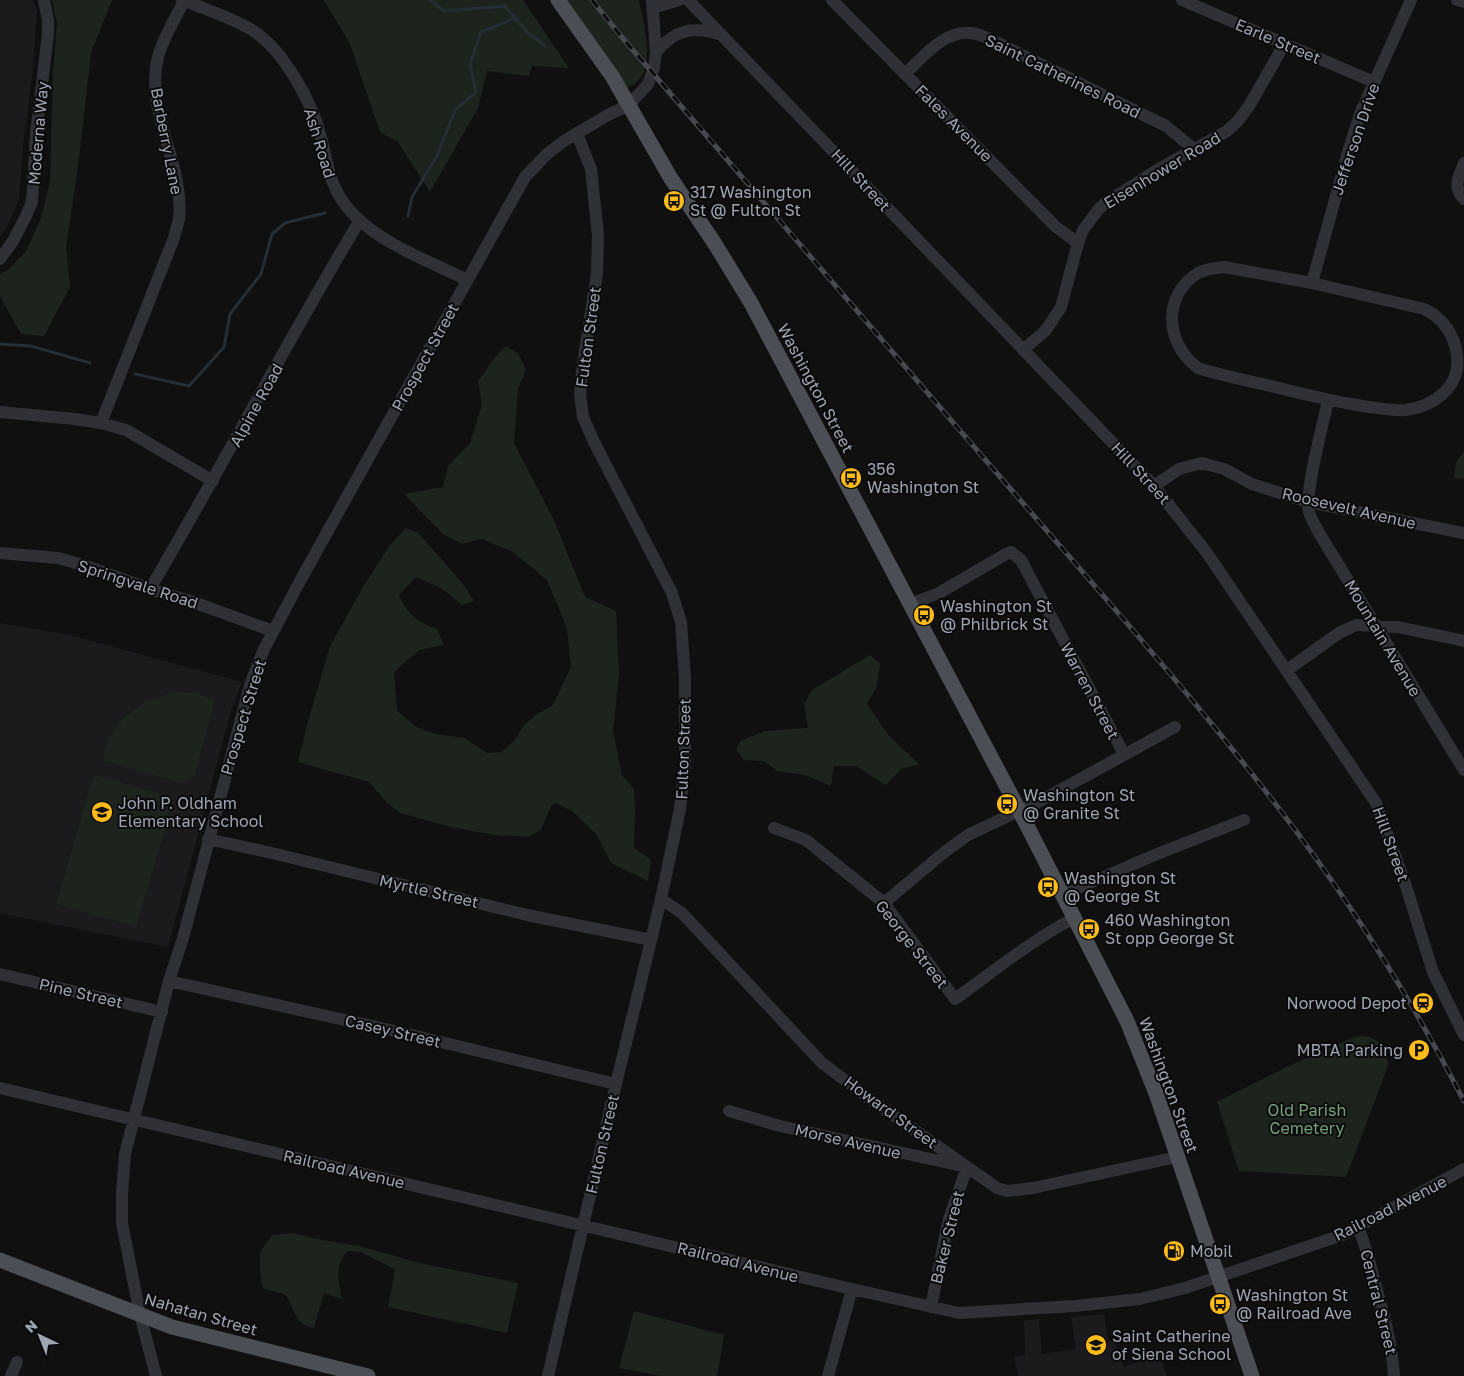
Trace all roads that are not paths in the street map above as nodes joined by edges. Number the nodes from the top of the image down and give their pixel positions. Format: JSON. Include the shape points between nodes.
{"nodes":[{"id":1,"x":44,"y":0,"type":"edge"},
{"id":2,"x":183,"y":0,"type":"edge"},
{"id":3,"x":558,"y":0,"type":"edge"},
{"id":4,"x":679,"y":0,"type":"edge"},
{"id":5,"x":688,"y":0,"type":"edge"},
{"id":6,"x":1182,"y":0,"type":"edge"},
{"id":7,"x":1411,"y":0,"type":"edge"},
{"id":8,"x":1457,"y":0,"type":"edge"},
{"id":9,"x":834,"y":1,"type":"edge"},
{"id":10,"x":1464,"y":2,"type":"edge"},
{"id":11,"x":652,"y":4,"type":"edge"},
{"id":12,"x":722,"y":35,"type":"junction"},
{"id":13,"x":1284,"y":45,"type":"junction"},
{"id":14,"x":656,"y":52,"type":"junction"},
{"id":15,"x":905,"y":74,"type":"junction"},
{"id":16,"x":1374,"y":82,"type":"junction"},
{"id":17,"x":629,"y":105,"type":"junction"},
{"id":18,"x":577,"y":134,"type":"junction"},
{"id":19,"x":1195,"y":150,"type":"junction"},
{"id":20,"x":1464,"y":162,"type":"edge"},
{"id":21,"x":1464,"y":199,"type":"edge"},
{"id":22,"x":360,"y":220,"type":"junction"},
{"id":23,"x":1078,"y":243,"type":"junction"},
{"id":24,"x":0,"y":259,"type":"edge"},
{"id":25,"x":467,"y":280,"type":"junction"},
{"id":26,"x":1312,"y":283,"type":"junction"},
{"id":27,"x":1023,"y":350,"type":"junction"},
{"id":28,"x":1328,"y":401,"type":"junction"},
{"id":29,"x":0,"y":412,"type":"edge"},
{"id":30,"x":101,"y":423,"type":"junction"},
{"id":31,"x":213,"y":481,"type":"junction"},
{"id":32,"x":1154,"y":486,"type":"junction"},
{"id":33,"x":1308,"y":502,"type":"junction"},
{"id":34,"x":1464,"y":533,"type":"edge"},
{"id":35,"x":0,"y":553,"type":"edge"},
{"id":36,"x":150,"y":589,"type":"junction"},
{"id":37,"x":910,"y":604,"type":"junction"},
{"id":38,"x":1374,"y":625,"type":"junction"},
{"id":39,"x":273,"y":631,"type":"junction"},
{"id":40,"x":1464,"y":641,"type":"edge"},
{"id":41,"x":1287,"y":670,"type":"junction"},
{"id":42,"x":1175,"y":727,"type":"dead end"},
{"id":43,"x":1124,"y":754,"type":"junction"},
{"id":44,"x":1464,"y":770,"type":"edge"},
{"id":45,"x":1019,"y":810,"type":"junction"},
{"id":46,"x":1244,"y":820,"type":"dead end"},
{"id":47,"x":774,"y":828,"type":"dead end"},
{"id":48,"x":208,"y":840,"type":"junction"},
{"id":49,"x":1062,"y":894,"type":"junction"},
{"id":50,"x":661,"y":899,"type":"junction"},
{"id":51,"x":884,"y":903,"type":"junction"},
{"id":52,"x":1074,"y":918,"type":"junction"},
{"id":53,"x":651,"y":940,"type":"junction"},
{"id":54,"x":0,"y":974,"type":"edge"},
{"id":55,"x":169,"y":981,"type":"junction"},
{"id":56,"x":162,"y":1012,"type":"junction"},
{"id":57,"x":1464,"y":1035,"type":"edge"},
{"id":58,"x":616,"y":1084,"type":"junction"},
{"id":59,"x":0,"y":1088,"type":"edge"},
{"id":60,"x":729,"y":1112,"type":"dead end"},
{"id":61,"x":134,"y":1120,"type":"junction"},
{"id":62,"x":1177,"y":1157,"type":"junction"},
{"id":63,"x":967,"y":1167,"type":"junction"},
{"id":64,"x":1464,"y":1169,"type":"edge"},
{"id":65,"x":583,"y":1225,"type":"junction"},
{"id":66,"x":1358,"y":1228,"type":"junction"},
{"id":67,"x":0,"y":1260,"type":"edge"},
{"id":68,"x":1218,"y":1276,"type":"junction"},
{"id":69,"x":852,"y":1289,"type":"junction"},
{"id":70,"x":931,"y":1308,"type":"junction"},
{"id":71,"x":140,"y":1315,"type":"junction"},
{"id":72,"x":17,"y":1362,"type":"dead end"},
{"id":73,"x":11,"y":1376,"type":"edge"},
{"id":74,"x":156,"y":1376,"type":"edge"},
{"id":75,"x":368,"y":1376,"type":"edge"},
{"id":76,"x":548,"y":1376,"type":"edge"},
{"id":77,"x":828,"y":1376,"type":"edge"},
{"id":78,"x":1252,"y":1376,"type":"edge"},
{"id":79,"x":1394,"y":1376,"type":"edge"}],
"edges":[{"from":1,"to":24,"type":"street","name":"Moderna Way","via":[[48,34],[36,134],[33,196],[26,216]]},
{"from":2,"to":22,"type":"street","name":"Ash Road","via":[[250,28],[272,47],[287,66],[313,115],[334,188]]},
{"from":2,"to":30,"type":"street","name":"Barberry Lane","via":[[160,50],[156,78],[156,99],[175,174],[179,220]]},
{"from":3,"to":17,"type":"main road","name":"Washington Street"},
{"from":4,"to":11,"type":"street"},
{"from":5,"to":12,"type":"street","name":"Hill Street"},
{"from":6,"to":13,"type":"street","name":"Earle Street"},
{"from":7,"to":16,"type":"street","name":"Jefferson Drive"},
{"from":8,"to":10,"type":"street"},
{"from":9,"to":15,"type":"street","name":"Fales Avenue"},
{"from":11,"to":14,"type":"street"},
{"from":12,"to":14,"type":"street","via":[[704,30],[682,32],[666,41]]},
{"from":12,"to":27,"type":"street","name":"Hill Street"},
{"from":13,"to":16,"type":"street","name":"Earle Street"},
{"from":13,"to":19,"type":"street","name":"Eisenhower Road","via":[[1238,121]]},
{"from":14,"to":17,"type":"street","via":[[651,79]]},
{"from":15,"to":19,"type":"street","name":"Saint Catherines Road","via":[[937,44],[956,35],[976,34],[1166,126]]},
{"from":15,"to":23,"type":"street","name":"Fales Avenue","via":[[1056,227]]},
{"from":16,"to":26,"type":"street","name":"Jefferson Drive","via":[[1348,152]]},
{"from":17,"to":18,"type":"street","name":"Prospect Street"},
{"from":17,"to":37,"type":"main road","name":"Washington Street","via":[[670,177],[751,303]]},
{"from":18,"to":25,"type":"street","name":"Prospect Street","via":[[547,154],[525,177]]},
{"from":18,"to":50,"type":"street","name":"Fulton Street","via":[[591,169],[598,234],[597,273],[580,384],[583,417],[672,593],[682,622],[685,764],[680,809]]},
{"from":19,"to":23,"type":"street","name":"Eisenhower Road","via":[[1105,202],[1090,219]]},
{"from":20,"to":21,"type":"street","via":[[1457,186]]},
{"from":22,"to":25,"type":"street","name":"Ash Road","via":[[397,245]]},
{"from":22,"to":31,"type":"street","name":"Alpine Road"},
{"from":23,"to":27,"type":"street","name":"Eisenhower Road","via":[[1061,307],[1046,330]]},
{"from":25,"to":39,"type":"street","name":"Prospect Street"},
{"from":26,"to":28,"type":"street","via":[[1424,308],[1445,324],[1457,350],[1458,364],[1448,389],[1430,404],[1405,410]]},
{"from":26,"to":28,"type":"street","via":[[1224,267],[1211,268],[1198,273],[1177,295],[1173,308],[1173,331],[1182,353],[1198,368]]},
{"from":27,"to":32,"type":"street","name":"Hill Street"},
{"from":28,"to":33,"type":"street"},
{"from":29,"to":30,"type":"street"},
{"from":30,"to":31,"type":"street","via":[[126,430]]},
{"from":31,"to":36,"type":"street","name":"Alpine Road"},
{"from":32,"to":33,"type":"street","name":"Roosevelt Avenue","via":[[1179,469],[1202,463]]},
{"from":32,"to":41,"type":"street","name":"Hill Street","via":[[1207,553]]},
{"from":33,"to":34,"type":"street","name":"Roosevelt Avenue"},
{"from":33,"to":38,"type":"street","name":"Mountain Avenue","via":[[1319,534]]},
{"from":35,"to":36,"type":"street","name":"Springvale Road","via":[[58,558]]},
{"from":36,"to":39,"type":"street","name":"Springvale Road"},
{"from":37,"to":43,"type":"street","name":"Warren Street","via":[[939,593],[1011,552],[1021,560]]},
{"from":37,"to":45,"type":"main road","name":"Washington Street"},
{"from":38,"to":40,"type":"street"},
{"from":38,"to":41,"type":"street","via":[[1356,625],[1339,633]]},
{"from":38,"to":44,"type":"street","name":"Mountain Avenue"},
{"from":39,"to":48,"type":"street","name":"Prospect Street","via":[[250,685]]},
{"from":41,"to":57,"type":"street","name":"Hill Street","via":[[1376,802],[1433,972]]},
{"from":42,"to":43,"type":"street"},
{"from":43,"to":45,"type":"street"},
{"from":45,"to":49,"type":"main road","name":"Washington Street"},
{"from":45,"to":51,"type":"street","via":[[956,843]]},
{"from":46,"to":49,"type":"street"},
{"from":47,"to":51,"type":"street","name":"George Street","via":[[806,840]]},
{"from":48,"to":53,"type":"street","name":"Myrtle Street","via":[[527,915]]},
{"from":48,"to":55,"type":"street","name":"Prospect Street"},
{"from":49,"to":52,"type":"main road","name":"Washington Street"},
{"from":50,"to":53,"type":"street","name":"Fulton Street"},
{"from":50,"to":63,"type":"street","name":"Howard Street","via":[[682,913],[822,1063]]},
{"from":51,"to":52,"type":"street","name":"George Street","via":[[955,999],[1025,948]]},
{"from":52,"to":62,"type":"main road","name":"Washington Street","via":[[1136,1041]]},
{"from":53,"to":58,"type":"street","name":"Fulton Street"},
{"from":54,"to":56,"type":"street","name":"Pine Street"},
{"from":55,"to":56,"type":"street","name":"Prospect Street"},
{"from":55,"to":58,"type":"street","name":"Casey Street"},
{"from":56,"to":61,"type":"street","name":"Prospect Street"},
{"from":58,"to":65,"type":"street","name":"Fulton Street"},
{"from":59,"to":61,"type":"street","name":"Railroad Avenue"},
{"from":60,"to":63,"type":"street","name":"Morse Avenue"},
{"from":61,"to":65,"type":"street","name":"Railroad Avenue"},
{"from":61,"to":71,"type":"street","name":"Prospect Street","via":[[125,1154],[122,1223]]},
{"from":62,"to":63,"type":"street","name":"Howard Street","via":[[1006,1191]]},
{"from":62,"to":68,"type":"main road","name":"Washington Street"},
{"from":63,"to":70,"type":"street","name":"Baker Street","via":[[948,1222]]},
{"from":64,"to":66,"type":"street","name":"Railroad Avenue"},
{"from":65,"to":69,"type":"street","name":"Railroad Avenue"},
{"from":65,"to":76,"type":"street","name":"Fulton Street"},
{"from":66,"to":68,"type":"street","name":"Railroad Avenue"},
{"from":66,"to":79,"type":"street","name":"Central Street","via":[[1391,1343]]},
{"from":67,"to":71,"type":"main road","name":"Nahatan Street"},
{"from":68,"to":70,"type":"street","name":"Railroad Avenue","via":[[1140,1299],[1102,1304],[959,1312]]},
{"from":68,"to":78,"type":"main road","name":"Washington Street"},
{"from":69,"to":70,"type":"street","name":"Railroad Avenue"},
{"from":69,"to":77,"type":"street"},
{"from":71,"to":74,"type":"street","name":"Prospect Street"},
{"from":71,"to":75,"type":"main road","name":"Nahatan Street","via":[[172,1327]]},
{"from":72,"to":73,"type":"street"}]}
